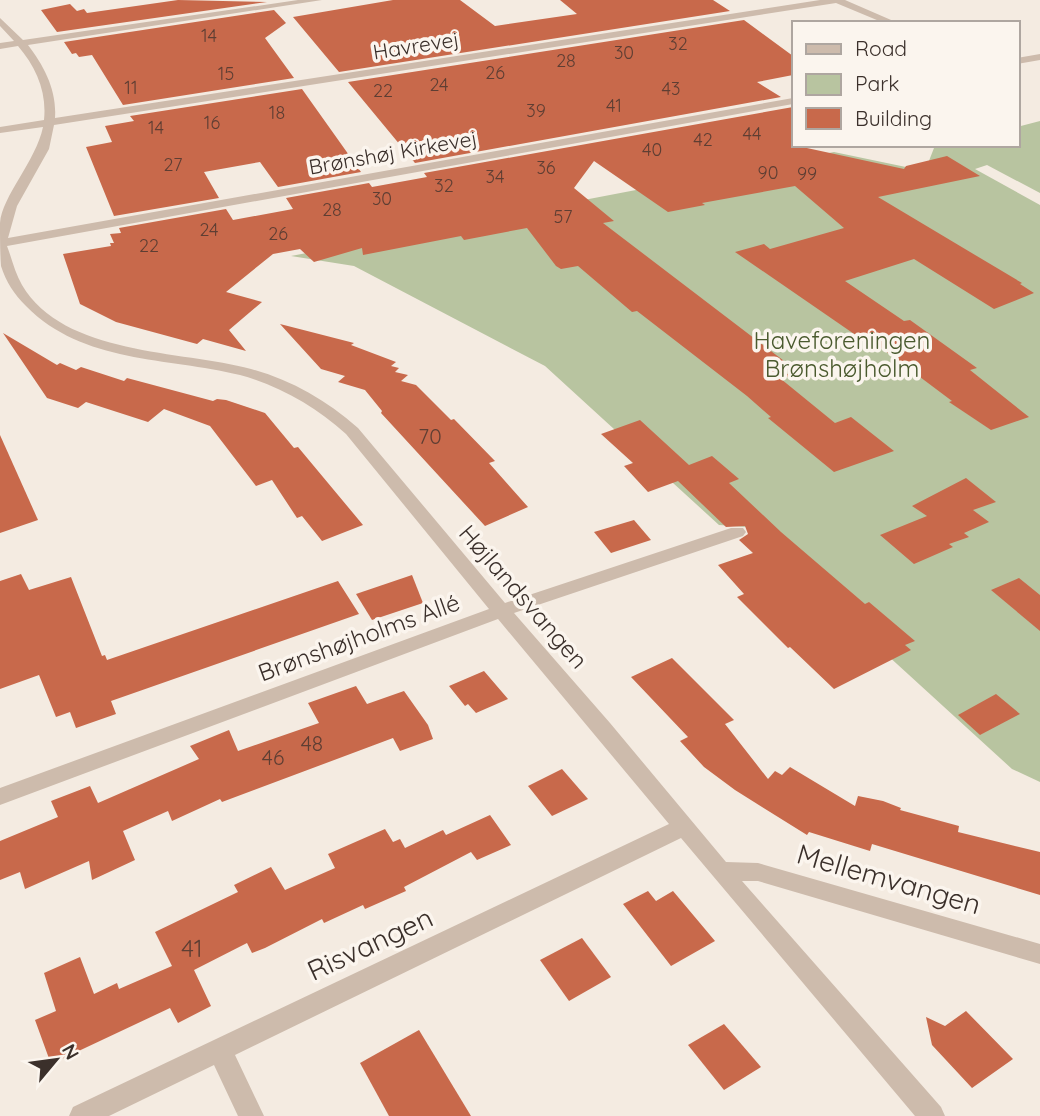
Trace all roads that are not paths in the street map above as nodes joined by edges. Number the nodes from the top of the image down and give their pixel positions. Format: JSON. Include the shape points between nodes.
{"nodes":[{"id":1,"x":317,"y":0,"type":"edge"},
{"id":2,"x":838,"y":0,"type":"edge"},
{"id":3,"x":0,"y":21,"type":"edge"},
{"id":4,"x":888,"y":21,"type":"edge"},
{"id":5,"x":23,"y":43,"type":"junction"},
{"id":6,"x":0,"y":46,"type":"edge"},
{"id":7,"x":1040,"y":57,"type":"edge"},
{"id":8,"x":1019,"y":61,"type":"edge"},
{"id":9,"x":792,"y":100,"type":"edge"},
{"id":10,"x":50,"y":122,"type":"junction"},
{"id":11,"x":0,"y":130,"type":"edge"},
{"id":12,"x":0,"y":243,"type":"edge"},
{"id":13,"x":737,"y":532,"type":"dead end"},
{"id":14,"x":502,"y":611,"type":"junction"},
{"id":15,"x":0,"y":797,"type":"edge"},
{"id":16,"x":684,"y":827,"type":"junction"},
{"id":17,"x":720,"y":871,"type":"junction"},
{"id":18,"x":1040,"y":954,"type":"edge"},
{"id":19,"x":219,"y":1049,"type":"junction"},
{"id":20,"x":82,"y":1116,"type":"edge"},
{"id":21,"x":251,"y":1116,"type":"edge"},
{"id":22,"x":932,"y":1116,"type":"edge"}],
"edges":[{"from":1,"to":5,"type":"street"},
{"from":2,"to":4,"type":"street"},
{"from":2,"to":10,"type":"street","name":"Havrevej"},
{"from":3,"to":5,"type":"street"},
{"from":5,"to":6,"type":"street"},
{"from":5,"to":10,"type":"street","via":[[41,68],[50,93]]},
{"from":7,"to":8,"type":"street"},
{"from":9,"to":12,"type":"street","name":"Brønshøj Kirkevej"},
{"from":10,"to":11,"type":"street","name":"Havrevej"},
{"from":10,"to":12,"type":"street","via":[[42,151],[10,208]]},
{"from":12,"to":14,"type":"street","name":"Højlandsvangen","via":[[18,290],[48,321],[66,332],[122,351],[243,372],[278,383],[334,414]]},
{"from":13,"to":14,"type":"street","name":"Brønshøjholms Allé"},
{"from":14,"to":15,"type":"street","name":"Brønshøjholms Allé"},
{"from":14,"to":16,"type":"street","name":"Højlandsvangen"},
{"from":16,"to":17,"type":"street","name":"Højlandsvangen"},
{"from":16,"to":19,"type":"street","name":"Risvangen"},
{"from":17,"to":18,"type":"street","name":"Mellemvangen","via":[[758,872]]},
{"from":17,"to":22,"type":"street","name":"Højlandsvangen"},
{"from":19,"to":20,"type":"street","name":"Risvangen"},
{"from":19,"to":21,"type":"street"}]}
